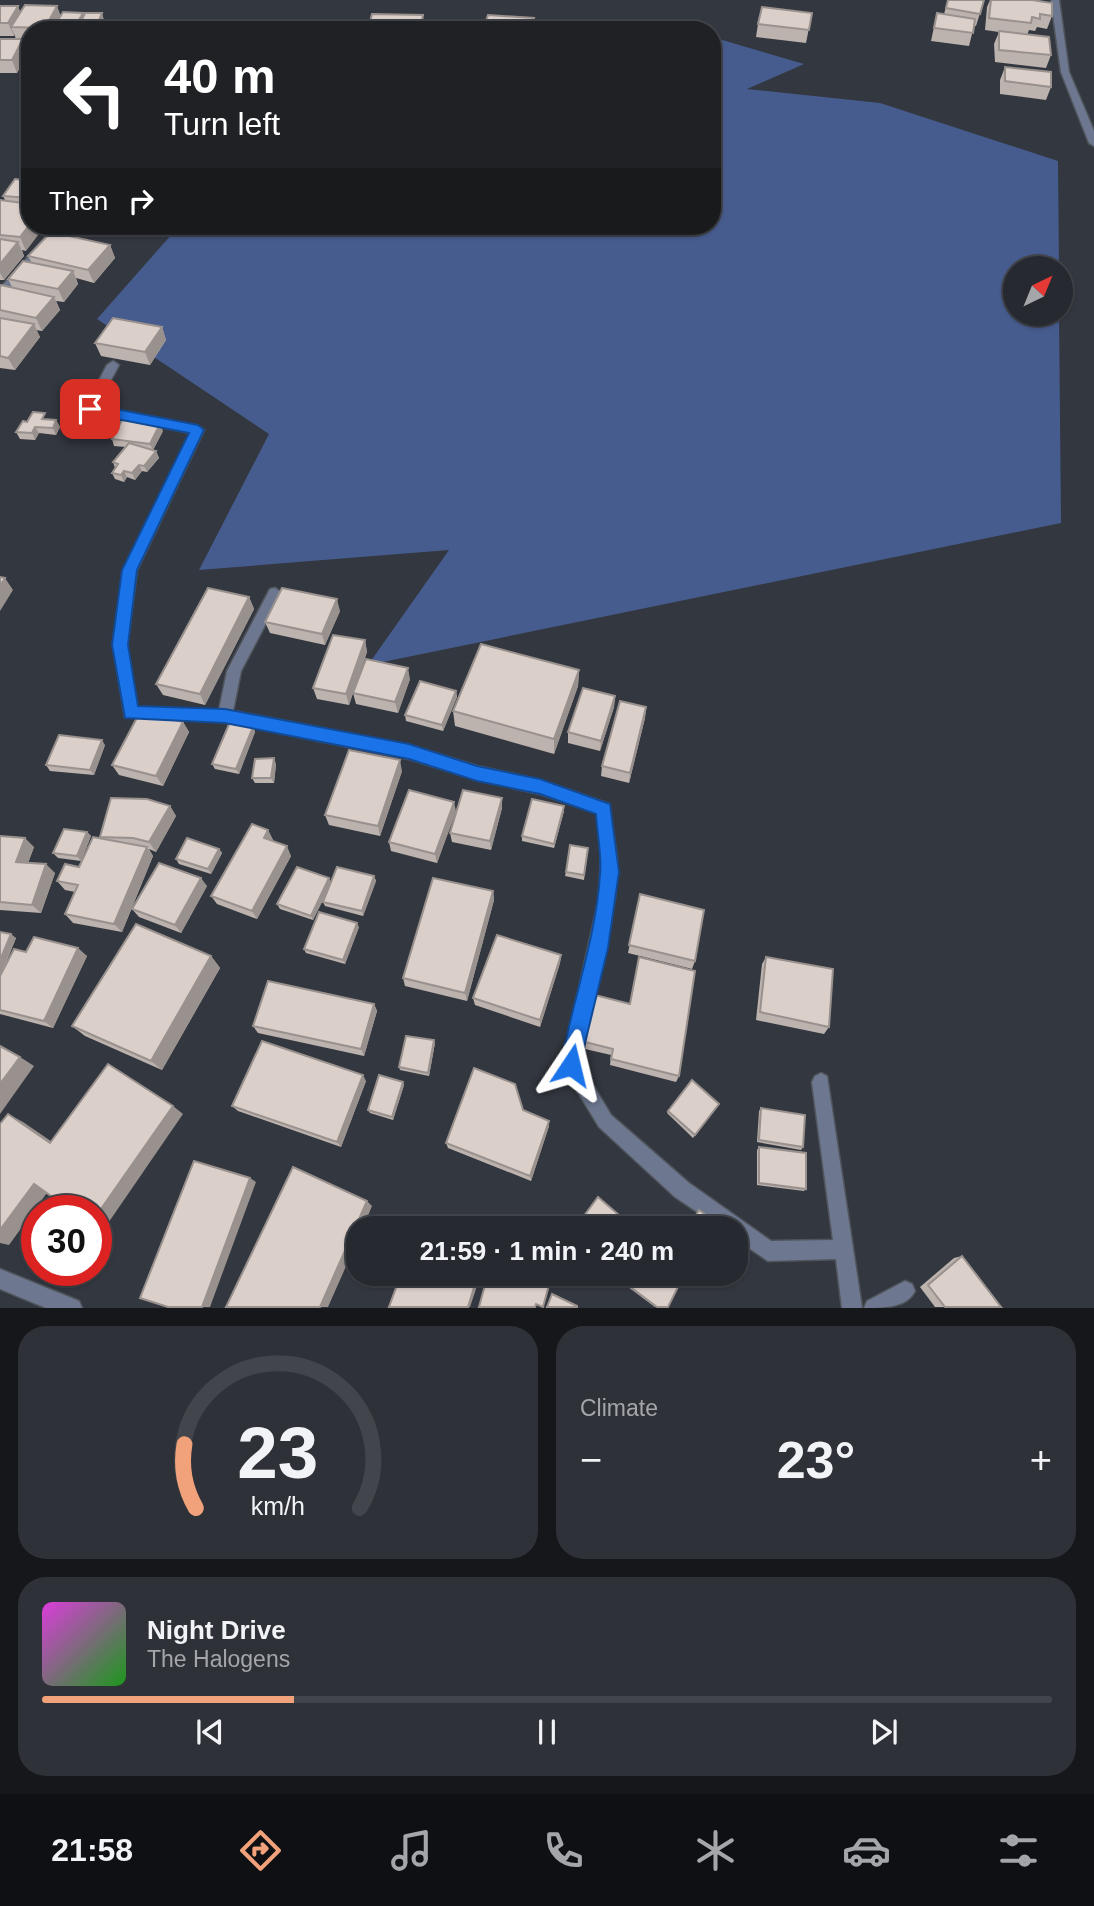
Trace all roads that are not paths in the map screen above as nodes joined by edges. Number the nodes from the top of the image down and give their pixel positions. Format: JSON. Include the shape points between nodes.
{"nodes":[{"id":1,"x":1055,"y":0,"type":"edge"},
{"id":2,"x":1094,"y":143,"type":"edge"},
{"id":3,"x":53,"y":235,"type":"edge"},
{"id":4,"x":0,"y":295,"type":"edge"},
{"id":5,"x":113,"y":365,"type":"edge"},
{"id":6,"x":275,"y":593,"type":"dead end"},
{"id":7,"x":225,"y":716,"type":"junction"},
{"id":8,"x":821,"y":1082,"type":"dead end"},
{"id":9,"x":718,"y":1216,"type":"edge"},
{"id":10,"x":748,"y":1237,"type":"edge"},
{"id":11,"x":844,"y":1249,"type":"junction"},
{"id":12,"x":0,"y":1279,"type":"edge"},
{"id":13,"x":905,"y":1291,"type":"dead end"},
{"id":14,"x":72,"y":1307,"type":"edge"},
{"id":15,"x":852,"y":1307,"type":"edge"},
{"id":16,"x":874,"y":1307,"type":"edge"}],
"edges":[{"from":1,"to":2,"type":"street","via":[[1065,72]]},
{"from":3,"to":4,"type":"street"},
{"from":5,"to":7,"type":"street","via":[[90,409],[198,430],[130,570],[120,645],[130,713]]},
{"from":6,"to":7,"type":"street","via":[[234,671]]},
{"from":7,"to":9,"type":"street","via":[[409,752],[540,787],[604,810],[610,872],[571,1065],[605,1121]]},
{"from":8,"to":11,"type":"street"},
{"from":10,"to":11,"type":"street","via":[[768,1251]]},
{"from":11,"to":15,"type":"street"},
{"from":12,"to":14,"type":"street"},
{"from":13,"to":16,"type":"street"}]}
